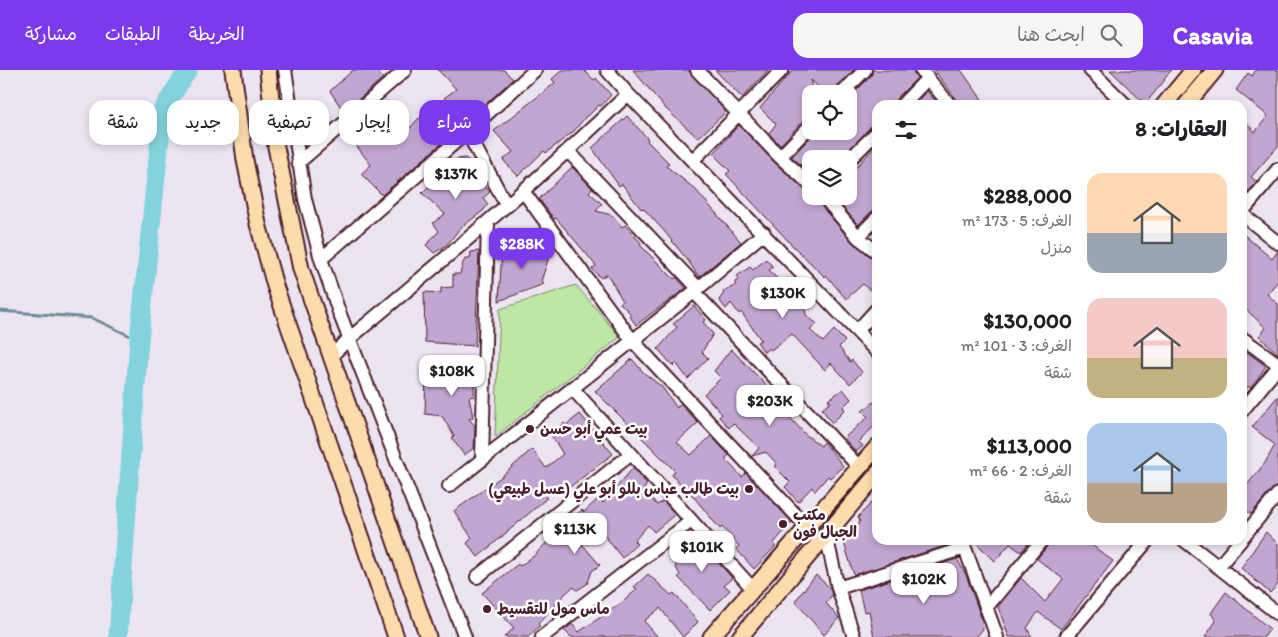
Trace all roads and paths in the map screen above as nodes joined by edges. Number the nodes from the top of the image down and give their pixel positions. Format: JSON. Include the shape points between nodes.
{"nodes":[{"id":1,"x":232,"y":70,"type":"edge"},
{"id":2,"x":268,"y":70,"type":"edge"},
{"id":3,"x":285,"y":70,"type":"edge"},
{"id":4,"x":405,"y":70,"type":"edge"},
{"id":5,"x":535,"y":70,"type":"edge"},
{"id":6,"x":607,"y":70,"type":"edge"},
{"id":7,"x":782,"y":70,"type":"edge"},
{"id":8,"x":865,"y":70,"type":"edge"},
{"id":9,"x":1090,"y":70,"type":"edge"},
{"id":10,"x":1193,"y":70,"type":"edge"},
{"id":11,"x":1215,"y":70,"type":"edge"},
{"id":12,"x":702,"y":72,"type":"edge"},
{"id":13,"x":925,"y":74,"type":"edge"},
{"id":14,"x":851,"y":85,"type":"edge"},
{"id":15,"x":628,"y":94,"type":"junction"},
{"id":16,"x":906,"y":100,"type":"edge"},
{"id":17,"x":946,"y":100,"type":"edge"},
{"id":18,"x":1121,"y":100,"type":"edge"},
{"id":19,"x":1171,"y":100,"type":"edge"},
{"id":20,"x":1190,"y":100,"type":"edge"},
{"id":21,"x":490,"y":111,"type":"edge"},
{"id":22,"x":739,"y":114,"type":"junction"},
{"id":23,"x":802,"y":134,"type":"edge"},
{"id":24,"x":872,"y":136,"type":"edge"},
{"id":25,"x":452,"y":145,"type":"edge"},
{"id":26,"x":474,"y":145,"type":"edge"},
{"id":27,"x":569,"y":152,"type":"junction"},
{"id":28,"x":857,"y":152,"type":"edge"},
{"id":29,"x":780,"y":157,"type":"junction"},
{"id":30,"x":693,"y":160,"type":"junction"},
{"id":31,"x":298,"y":163,"type":"junction"},
{"id":32,"x":1278,"y":169,"type":"edge"},
{"id":33,"x":802,"y":177,"type":"edge"},
{"id":34,"x":523,"y":191,"type":"junction"},
{"id":35,"x":831,"y":205,"type":"edge"},
{"id":36,"x":506,"y":206,"type":"junction"},
{"id":37,"x":1247,"y":207,"type":"edge"},
{"id":38,"x":1247,"y":217,"type":"edge"},
{"id":39,"x":488,"y":223,"type":"junction"},
{"id":40,"x":872,"y":223,"type":"edge"},
{"id":41,"x":764,"y":233,"type":"junction"},
{"id":42,"x":858,"y":236,"type":"junction"},
{"id":43,"x":1278,"y":243,"type":"edge"},
{"id":44,"x":872,"y":248,"type":"edge"},
{"id":45,"x":321,"y":259,"type":"junction"},
{"id":46,"x":696,"y":290,"type":"junction"},
{"id":47,"x":872,"y":315,"type":"edge"},
{"id":48,"x":857,"y":331,"type":"junction"},
{"id":49,"x":350,"y":338,"type":"junction"},
{"id":50,"x":632,"y":340,"type":"junction"},
{"id":51,"x":1247,"y":342,"type":"edge"},
{"id":52,"x":872,"y":347,"type":"edge"},
{"id":53,"x":330,"y":357,"type":"junction"},
{"id":54,"x":1278,"y":365,"type":"edge"},
{"id":55,"x":572,"y":388,"type":"junction"},
{"id":56,"x":1247,"y":405,"type":"edge"},
{"id":57,"x":872,"y":453,"type":"edge"},
{"id":58,"x":631,"y":454,"type":"junction"},
{"id":59,"x":482,"y":460,"type":"junction"},
{"id":60,"x":859,"y":467,"type":"junction"},
{"id":61,"x":872,"y":480,"type":"edge"},
{"id":62,"x":449,"y":486,"type":"dead end"},
{"id":63,"x":1278,"y":494,"type":"edge"},
{"id":64,"x":691,"y":521,"type":"junction"},
{"id":65,"x":807,"y":527,"type":"junction"},
{"id":66,"x":1247,"y":533,"type":"edge"},
{"id":67,"x":826,"y":535,"type":"junction"},
{"id":68,"x":960,"y":545,"type":"edge"},
{"id":69,"x":963,"y":545,"type":"edge"},
{"id":70,"x":1038,"y":545,"type":"edge"},
{"id":71,"x":1144,"y":545,"type":"edge"},
{"id":72,"x":1190,"y":545,"type":"edge"},
{"id":73,"x":1237,"y":545,"type":"edge"},
{"id":74,"x":1218,"y":567,"type":"junction"},
{"id":75,"x":477,"y":577,"type":"dead end"},
{"id":76,"x":838,"y":588,"type":"junction"},
{"id":77,"x":753,"y":590,"type":"junction"},
{"id":78,"x":986,"y":608,"type":"junction"},
{"id":79,"x":1278,"y":614,"type":"edge"},
{"id":80,"x":992,"y":634,"type":"edge"},
{"id":81,"x":396,"y":637,"type":"edge"},
{"id":82,"x":428,"y":637,"type":"edge"},
{"id":83,"x":464,"y":637,"type":"edge"},
{"id":84,"x":542,"y":637,"type":"edge"},
{"id":85,"x":711,"y":637,"type":"edge"},
{"id":86,"x":740,"y":637,"type":"edge"},
{"id":87,"x":854,"y":637,"type":"edge"},
{"id":88,"x":1066,"y":637,"type":"edge"}],
"edges":[{"from":1,"to":81,"type":"main road","via":[[245,160],[275,286]]},
{"from":2,"to":53,"type":"main road","via":[[276,147],[286,201],[301,269]]},
{"from":3,"to":31,"type":"street"},
{"from":4,"to":31,"type":"street"},
{"from":5,"to":21,"type":"street"},
{"from":6,"to":15,"type":"street"},
{"from":7,"to":22,"type":"street"},
{"from":8,"to":14,"type":"street"},
{"from":9,"to":18,"type":"street"},
{"from":10,"to":19,"type":"main road"},
{"from":11,"to":20,"type":"main road"},
{"from":12,"to":22,"type":"street"},
{"from":13,"to":16,"type":"street"},
{"from":13,"to":17,"type":"street"},
{"from":15,"to":27,"type":"street"},
{"from":15,"to":30,"type":"street"},
{"from":22,"to":29,"type":"street"},
{"from":22,"to":30,"type":"street"},
{"from":23,"to":29,"type":"street"},
{"from":24,"to":28,"type":"street"},
{"from":25,"to":45,"type":"street"},
{"from":26,"to":36,"type":"street"},
{"from":27,"to":34,"type":"street"},
{"from":27,"to":46,"type":"street"},
{"from":29,"to":33,"type":"street"},
{"from":30,"to":41,"type":"street"},
{"from":31,"to":45,"type":"street"},
{"from":32,"to":37,"type":"street"},
{"from":34,"to":36,"type":"street"},
{"from":34,"to":50,"type":"street"},
{"from":35,"to":42,"type":"street"},
{"from":36,"to":39,"type":"street"},
{"from":38,"to":43,"type":"street"},
{"from":39,"to":49,"type":"street"},
{"from":39,"to":59,"type":"street"},
{"from":40,"to":42,"type":"street"},
{"from":41,"to":46,"type":"street"},
{"from":41,"to":48,"type":"street"},
{"from":42,"to":44,"type":"street"},
{"from":45,"to":49,"type":"street"},
{"from":46,"to":50,"type":"street"},
{"from":46,"to":60,"type":"street"},
{"from":47,"to":48,"type":"street"},
{"from":48,"to":52,"type":"street"},
{"from":49,"to":53,"type":"street"},
{"from":49,"to":83,"type":"street"},
{"from":50,"to":55,"type":"street"},
{"from":50,"to":65,"type":"street"},
{"from":51,"to":54,"type":"street"},
{"from":53,"to":82,"type":"main road"},
{"from":54,"to":56,"type":"street"},
{"from":55,"to":58,"type":"street"},
{"from":55,"to":59,"type":"street"},
{"from":57,"to":60,"type":"main road"},
{"from":58,"to":64,"type":"street"},
{"from":58,"to":75,"type":"street"},
{"from":59,"to":62,"type":"street"},
{"from":60,"to":65,"type":"main road"},
{"from":61,"to":67,"type":"main road"},
{"from":63,"to":66,"type":"street"},
{"from":64,"to":77,"type":"street"},
{"from":64,"to":84,"type":"street"},
{"from":65,"to":77,"type":"main road"},
{"from":67,"to":76,"type":"street"},
{"from":67,"to":86,"type":"main road"},
{"from":68,"to":76,"type":"street"},
{"from":69,"to":78,"type":"street"},
{"from":70,"to":78,"type":"street"},
{"from":71,"to":88,"type":"street"},
{"from":72,"to":74,"type":"street"},
{"from":73,"to":74,"type":"street"},
{"from":74,"to":79,"type":"street"},
{"from":76,"to":87,"type":"street"},
{"from":77,"to":85,"type":"main road"},
{"from":78,"to":80,"type":"street"}]}
